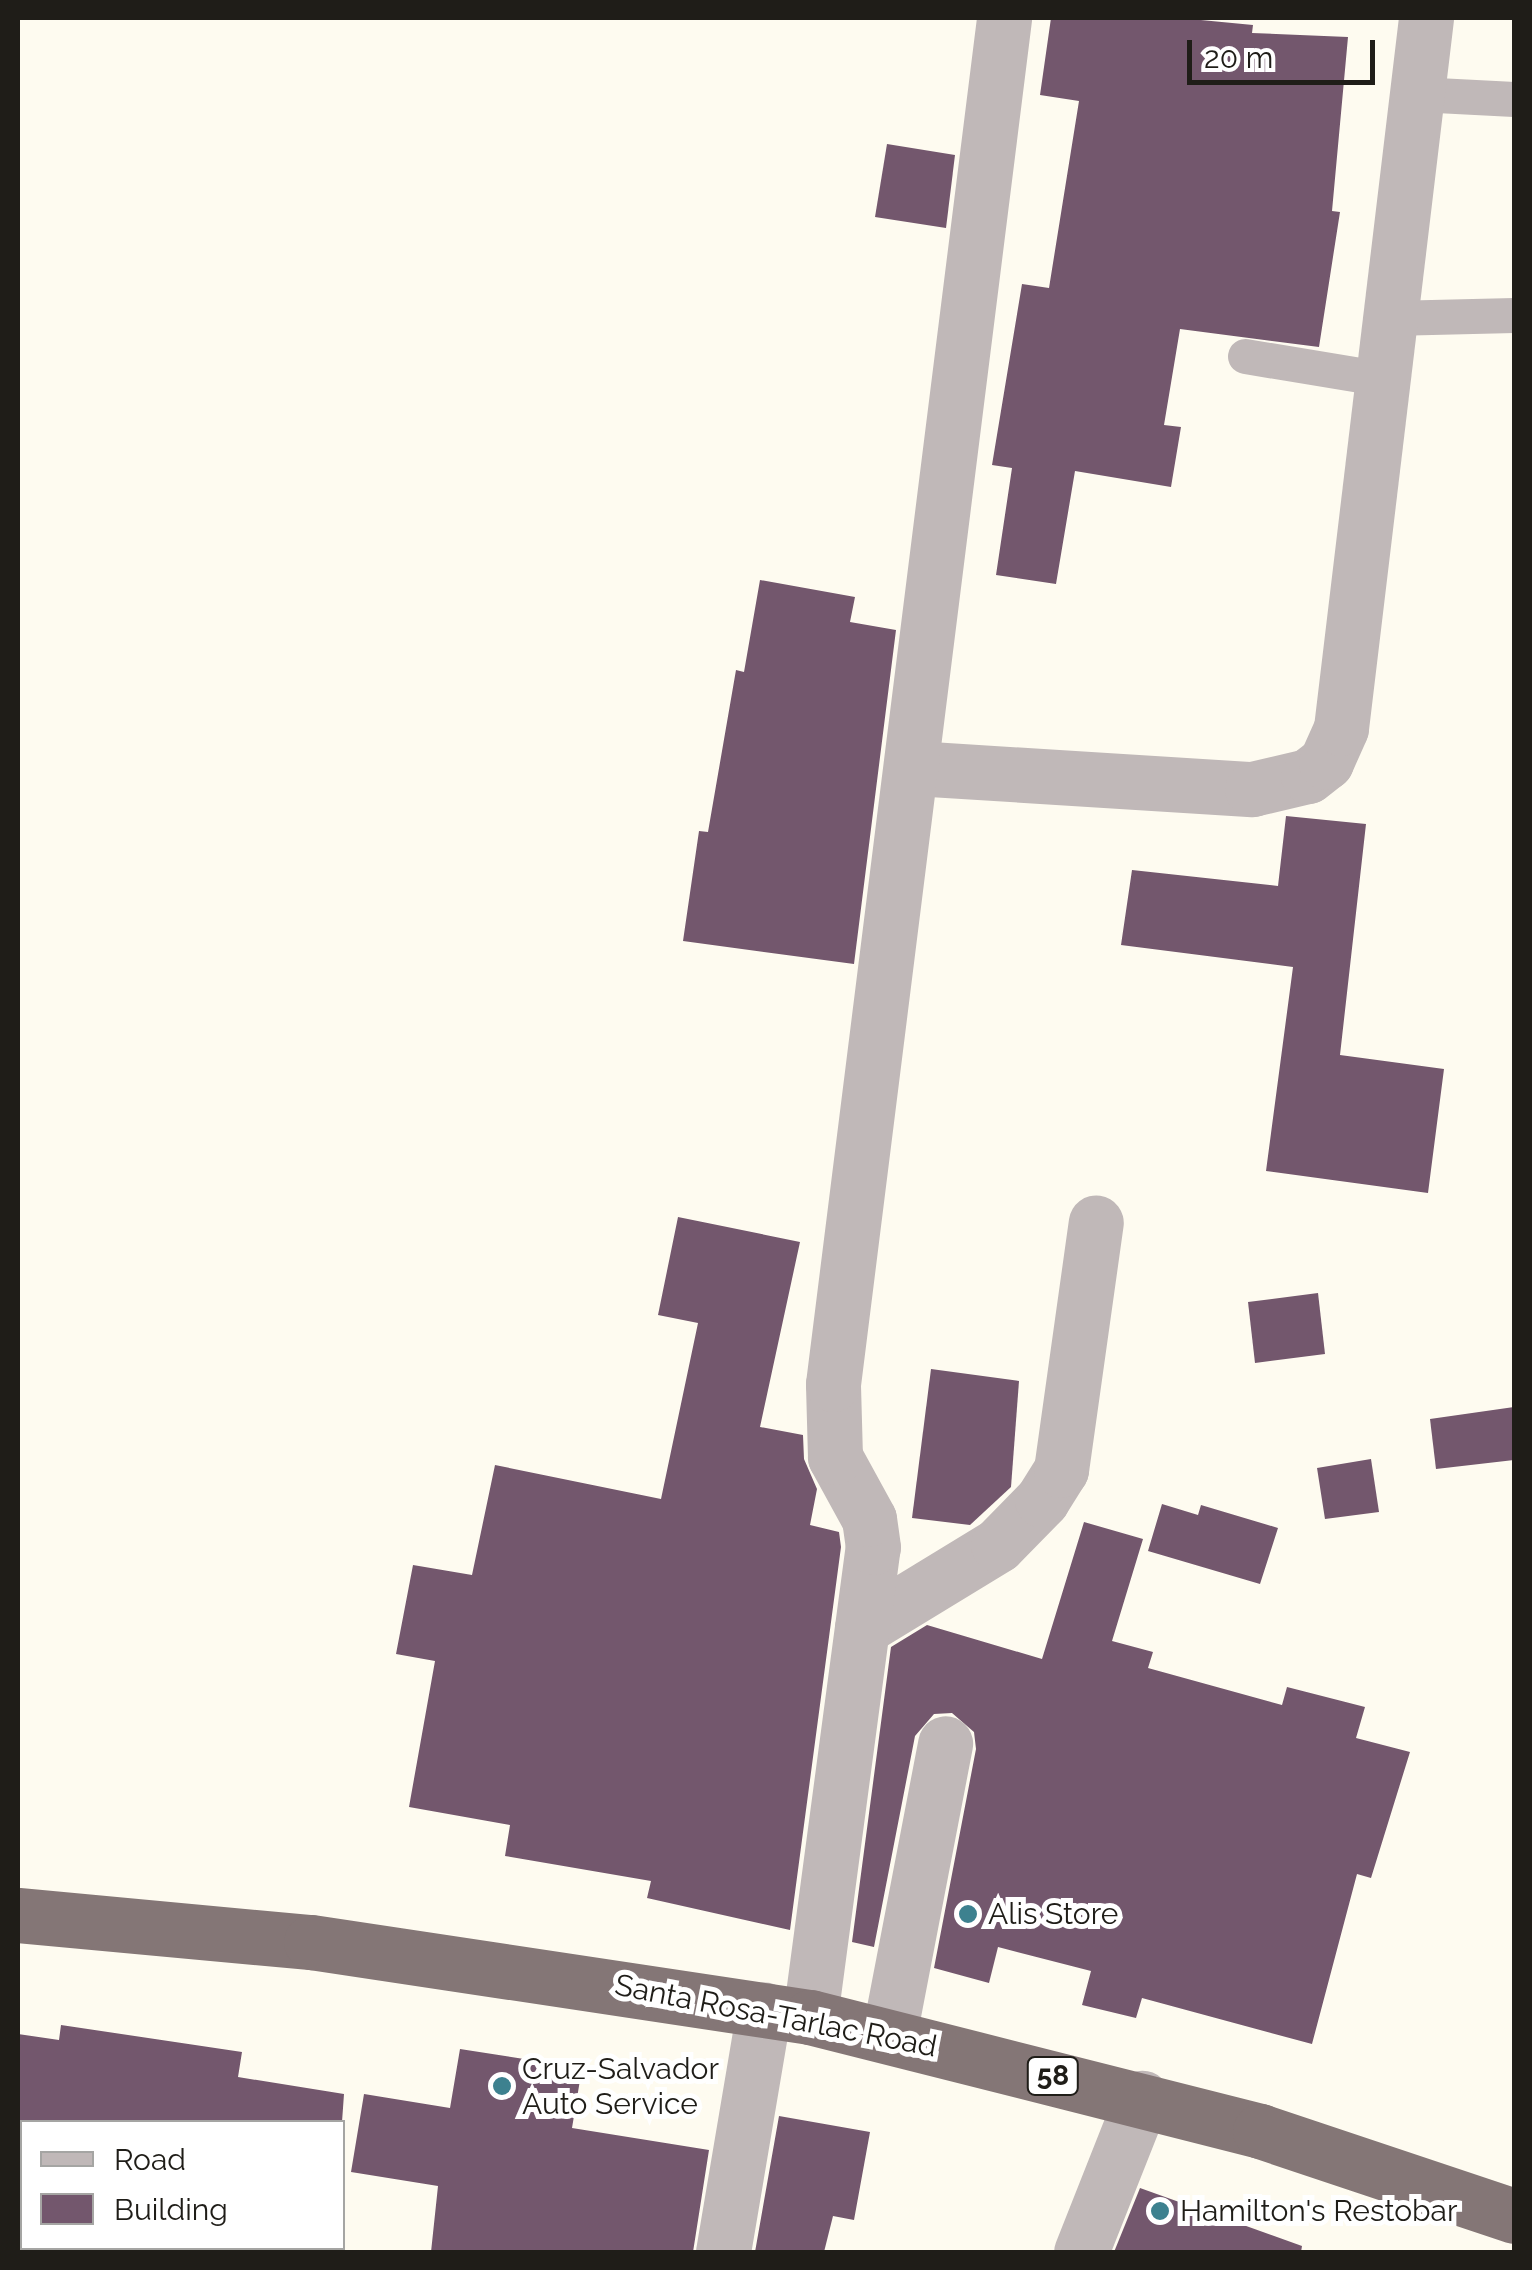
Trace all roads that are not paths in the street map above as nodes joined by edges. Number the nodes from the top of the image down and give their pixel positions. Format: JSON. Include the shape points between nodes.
{"nodes":[{"id":1,"x":1004,"y":18,"type":"edge"},
{"id":2,"x":1426,"y":18,"type":"edge"},
{"id":3,"x":1417,"y":94,"type":"junction"},
{"id":4,"x":1514,"y":99,"type":"edge"},
{"id":5,"x":1514,"y":315,"type":"edge"},
{"id":6,"x":1390,"y":318,"type":"junction"},
{"id":7,"x":1245,"y":356,"type":"dead end"},
{"id":8,"x":1384,"y":380,"type":"junction"},
{"id":9,"x":914,"y":768,"type":"junction"},
{"id":10,"x":1096,"y":1222,"type":"dead end"},
{"id":11,"x":862,"y":1628,"type":"junction"},
{"id":12,"x":944,"y":1742,"type":"dead end"},
{"id":13,"x":18,"y":1915,"type":"edge"},
{"id":14,"x":787,"y":2013,"type":"junction"},
{"id":15,"x":889,"y":2035,"type":"junction"},
{"id":16,"x":1142,"y":2098,"type":"junction"},
{"id":17,"x":1514,"y":2216,"type":"edge"},
{"id":18,"x":724,"y":2252,"type":"edge"},
{"id":19,"x":1081,"y":2252,"type":"edge"}],
"edges":[{"from":1,"to":9,"type":"street"},
{"from":2,"to":3,"type":"street"},
{"from":3,"to":4,"type":"lane"},
{"from":3,"to":6,"type":"street"},
{"from":5,"to":6,"type":"lane"},
{"from":6,"to":8,"type":"street"},
{"from":7,"to":8,"type":"lane"},
{"from":8,"to":9,"type":"street","via":[[1341,728],[1326,762],[1308,776],[1252,790]]},
{"from":9,"to":11,"type":"street","via":[[833,1384],[835,1457],[870,1519],[873,1547]]},
{"from":10,"to":11,"type":"street","via":[[1060,1470],[998,1545]]},
{"from":11,"to":14,"type":"street"},
{"from":12,"to":15,"type":"street"},
{"from":13,"to":14,"type":"highway","name":"Santa Rosa-Tarlac Road","number":"58","via":[[311,1942]]},
{"from":14,"to":15,"type":"highway","name":"Santa Rosa-Tarlac Road","number":"58"},
{"from":14,"to":18,"type":"street"},
{"from":15,"to":16,"type":"highway","name":"Santa Rosa-Tarlac Road","number":"58"},
{"from":16,"to":17,"type":"highway","name":"Santa Rosa-Tarlac Road","number":"58"},
{"from":16,"to":19,"type":"street"}]}
